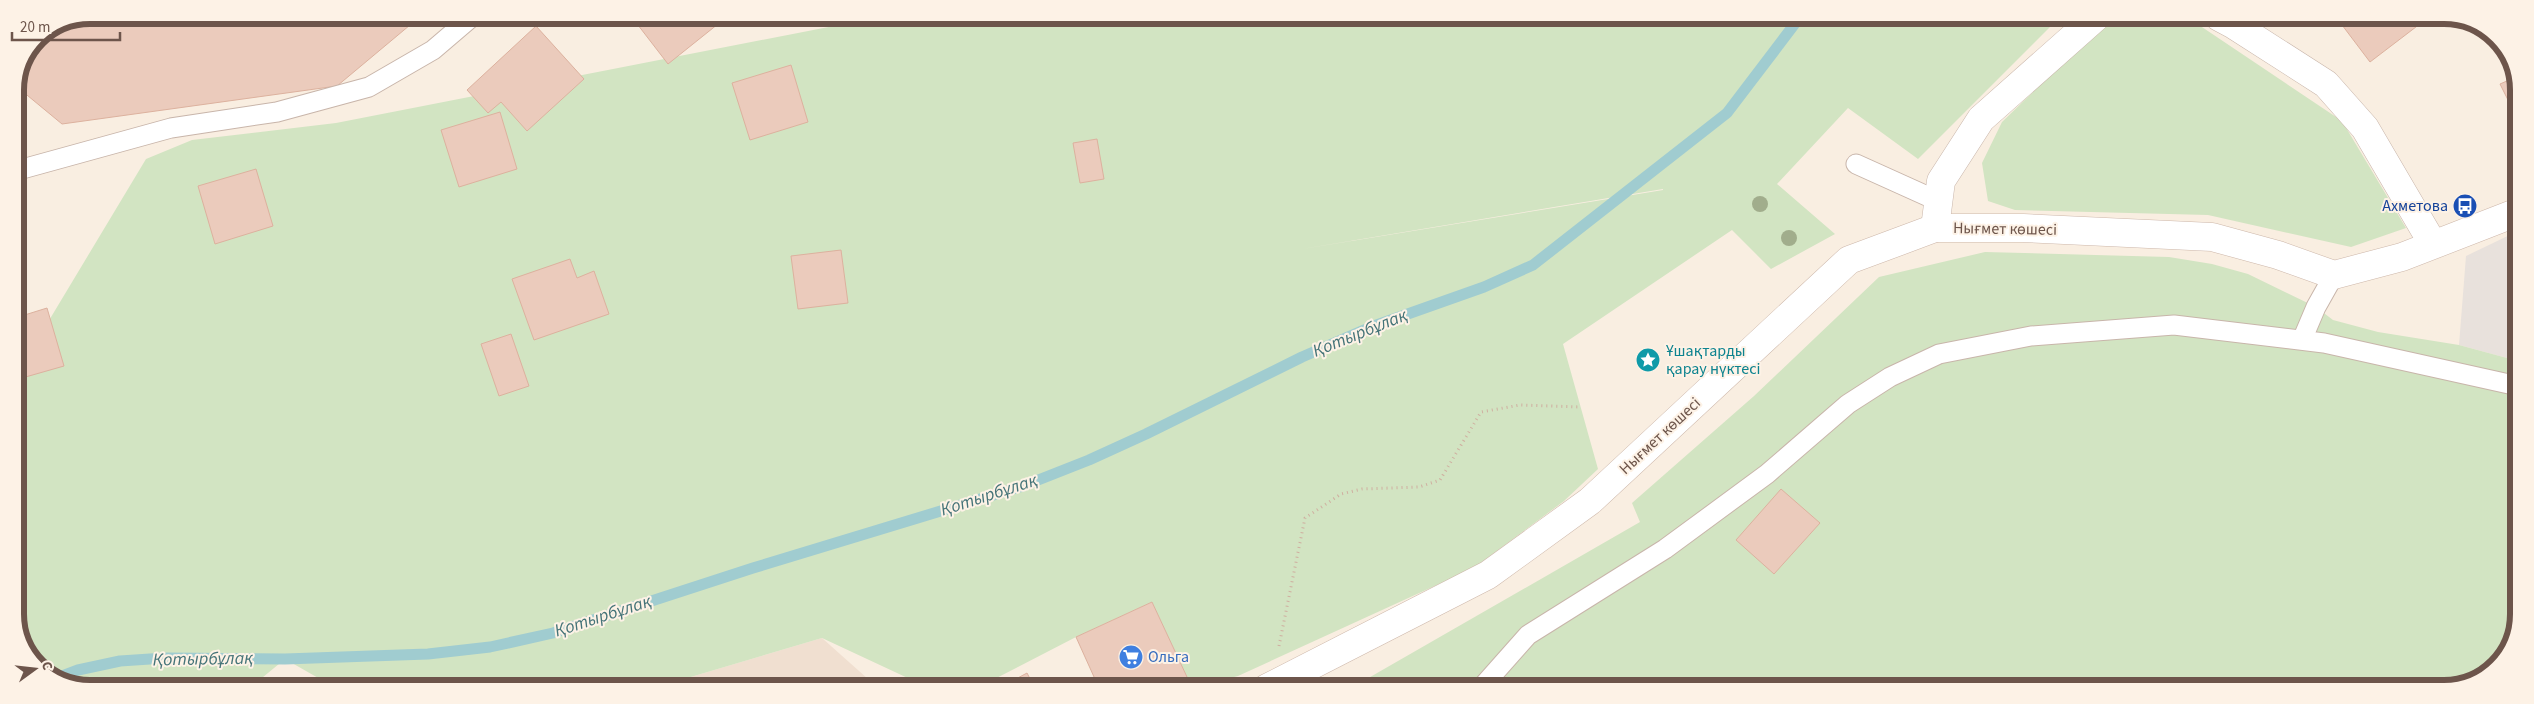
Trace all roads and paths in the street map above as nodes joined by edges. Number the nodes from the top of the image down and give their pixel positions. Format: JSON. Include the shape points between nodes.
{"nodes":[{"id":1,"x":463,"y":24,"type":"edge"},
{"id":2,"x":2088,"y":24,"type":"edge"},
{"id":3,"x":2232,"y":24,"type":"edge"},
{"id":4,"x":1856,"y":164,"type":"dead end"},
{"id":5,"x":24,"y":169,"type":"edge"},
{"id":6,"x":1938,"y":201,"type":"junction"},
{"id":7,"x":2510,"y":215,"type":"edge"},
{"id":8,"x":1935,"y":228,"type":"junction"},
{"id":9,"x":2433,"y":244,"type":"junction"},
{"id":10,"x":2334,"y":275,"type":"junction"},
{"id":11,"x":2302,"y":340,"type":"junction"},
{"id":12,"x":2510,"y":384,"type":"edge"},
{"id":13,"x":1581,"y":407,"type":"dead end"},
{"id":14,"x":1278,"y":649,"type":"dead end"},
{"id":15,"x":1284,"y":680,"type":"edge"},
{"id":16,"x":1488,"y":680,"type":"edge"}],
"edges":[{"from":1,"to":5,"type":"lane","via":[[433,50],[369,87],[277,112],[171,128]]},
{"from":2,"to":6,"type":"main road","via":[[1981,119],[1941,181]]},
{"from":3,"to":9,"type":"main road","via":[[2326,84],[2365,128]]},
{"from":4,"to":6,"type":"lane"},
{"from":6,"to":8,"type":"main road"},
{"from":7,"to":9,"type":"main road"},
{"from":8,"to":10,"type":"main road","name":"Нығмет көшесі","via":[[2023,228],[2212,236]]},
{"from":8,"to":15,"type":"main road","name":"Нығмет көшесі","via":[[1849,260],[1590,502],[1488,575]]},
{"from":9,"to":10,"type":"main road","via":[[2402,257]]},
{"from":10,"to":11,"type":"lane"},
{"from":11,"to":12,"type":"lane"},
{"from":11,"to":16,"type":"lane","via":[[2174,325],[2031,336],[1939,354],[1890,377],[1848,404],[1767,474],[1665,549],[1528,635]]},
{"from":13,"to":14,"type":"path","via":[[1520,405],[1481,412],[1440,480],[1419,487],[1362,489],[1342,494],[1305,518]]}]}
